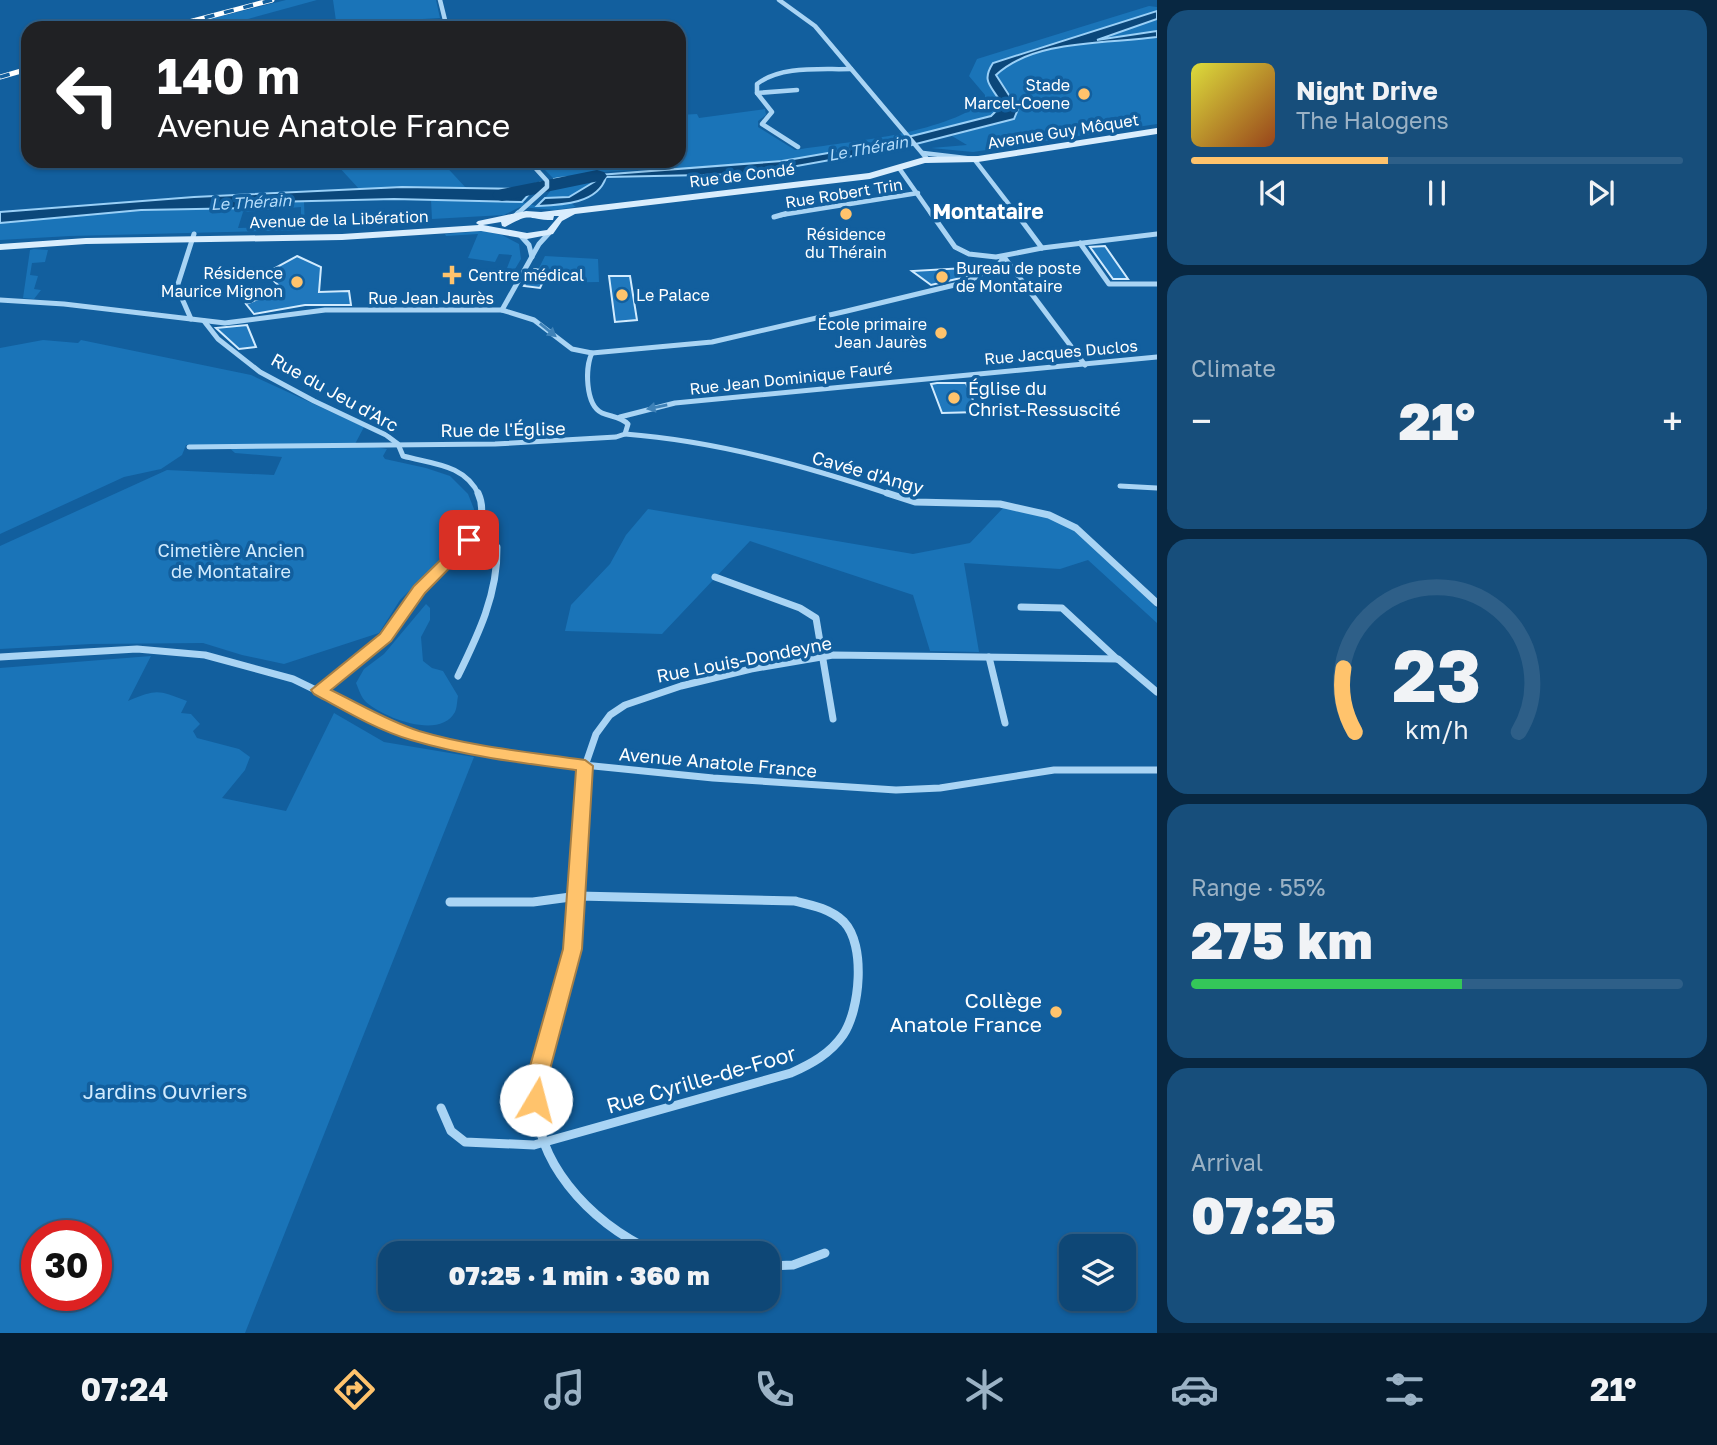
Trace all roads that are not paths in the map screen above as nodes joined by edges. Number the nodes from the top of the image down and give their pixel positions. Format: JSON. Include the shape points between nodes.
{"nodes":[{"id":1,"x":440,"y":0,"type":"edge"},
{"id":2,"x":779,"y":0,"type":"edge"},
{"id":3,"x":445,"y":21,"type":"edge"},
{"id":4,"x":851,"y":69,"type":"junction"},
{"id":5,"x":797,"y":90,"type":"dead end"},
{"id":6,"x":757,"y":93,"type":"junction"},
{"id":7,"x":1157,"y":131,"type":"edge"},
{"id":8,"x":798,"y":147,"type":"dead end"},
{"id":9,"x":926,"y":156,"type":"junction"},
{"id":10,"x":974,"y":159,"type":"junction"},
{"id":11,"x":535,"y":168,"type":"edge"},
{"id":12,"x":899,"y":169,"type":"junction"},
{"id":13,"x":918,"y":193,"type":"junction"},
{"id":14,"x":596,"y":208,"type":"junction"},
{"id":15,"x":535,"y":211,"type":"junction"},
{"id":16,"x":512,"y":217,"type":"junction"},
{"id":17,"x":774,"y":218,"type":"dead end"},
{"id":18,"x":552,"y":227,"type":"junction"},
{"id":19,"x":516,"y":234,"type":"junction"},
{"id":20,"x":1157,"y":234,"type":"edge"},
{"id":21,"x":193,"y":237,"type":"junction"},
{"id":22,"x":1080,"y":243,"type":"junction"},
{"id":23,"x":5,"y":245,"type":"edge"},
{"id":24,"x":1042,"y":248,"type":"junction"},
{"id":25,"x":532,"y":257,"type":"junction"},
{"id":26,"x":1004,"y":257,"type":"junction"},
{"id":27,"x":1157,"y":284,"type":"edge"},
{"id":28,"x":0,"y":300,"type":"edge"},
{"id":29,"x":502,"y":310,"type":"junction"},
{"id":30,"x":191,"y":319,"type":"junction"},
{"id":31,"x":204,"y":321,"type":"junction"},
{"id":32,"x":592,"y":353,"type":"junction"},
{"id":33,"x":1157,"y":358,"type":"edge"},
{"id":34,"x":1085,"y":365,"type":"junction"},
{"id":35,"x":968,"y":374,"type":"joint"},
{"id":36,"x":619,"y":417,"type":"junction"},
{"id":37,"x":625,"y":434,"type":"junction"},
{"id":38,"x":398,"y":444,"type":"junction"},
{"id":39,"x":189,"y":447,"type":"dead end"},
{"id":40,"x":1120,"y":486,"type":"dead end"},
{"id":41,"x":1157,"y":488,"type":"edge"},
{"id":42,"x":477,"y":528,"type":"junction"},
{"id":43,"x":715,"y":577,"type":"dead end"},
{"id":44,"x":1157,"y":603,"type":"edge"},
{"id":45,"x":1021,"y":607,"type":"dead end"},
{"id":46,"x":823,"y":656,"type":"junction"},
{"id":47,"x":0,"y":657,"type":"edge"},
{"id":48,"x":989,"y":657,"type":"junction"},
{"id":49,"x":1118,"y":659,"type":"junction"},
{"id":50,"x":458,"y":676,"type":"dead end"},
{"id":51,"x":320,"y":690,"type":"junction"},
{"id":52,"x":1157,"y":692,"type":"edge"},
{"id":53,"x":832,"y":719,"type":"dead end"},
{"id":54,"x":1005,"y":723,"type":"dead end"},
{"id":55,"x":585,"y":766,"type":"junction"},
{"id":56,"x":1157,"y":770,"type":"edge"},
{"id":57,"x":578,"y":896,"type":"junction"},
{"id":58,"x":450,"y":902,"type":"dead end"},
{"id":59,"x":441,"y":1108,"type":"dead end"},
{"id":60,"x":545,"y":1143,"type":"junction"},
{"id":61,"x":631,"y":1241,"type":"edge"},
{"id":62,"x":825,"y":1253,"type":"dead end"},
{"id":63,"x":780,"y":1266,"type":"edge"}],
"edges":[{"from":1,"to":3,"type":"street"},
{"from":2,"to":4,"type":"street","via":[[808,20]]},
{"from":4,"to":6,"type":"street","via":[[770,75],[758,82]]},
{"from":4,"to":9,"type":"street"},
{"from":5,"to":6,"type":"street"},
{"from":6,"to":8,"type":"street","via":[[772,112],[764,127]]},
{"from":7,"to":10,"type":"main road","name":"Avenue Guy Môquet"},
{"from":9,"to":10,"type":"main road","name":"Rue de Condé"},
{"from":9,"to":12,"type":"main road","name":"Rue de Condé"},
{"from":10,"to":24,"type":"street"},
{"from":11,"to":15,"type":"street","via":[[547,187]]},
{"from":12,"to":13,"type":"street"},
{"from":12,"to":14,"type":"main road","name":"Rue de Condé"},
{"from":13,"to":17,"type":"street","name":"Rue Robert Trin"},
{"from":13,"to":26,"type":"street","via":[[957,249]]},
{"from":14,"to":15,"type":"main road","name":"Rue de Condé"},
{"from":14,"to":18,"type":"main road","name":"Rue de Condé","via":[[568,215]]},
{"from":15,"to":16,"type":"main road","name":"Avenue de la Libération"},
{"from":15,"to":18,"type":"main road"},
{"from":16,"to":19,"type":"main road","via":[[505,225]]},
{"from":16,"to":21,"type":"main road","name":"Avenue de la Libération","via":[[369,231]]},
{"from":18,"to":19,"type":"main road","name":"Avenue de la Libération","via":[[538,236]]},
{"from":18,"to":25,"type":"street"},
{"from":19,"to":21,"type":"main road","name":"Avenue de la Libération","via":[[481,228],[342,237]]},
{"from":19,"to":25,"type":"street","via":[[529,245]]},
{"from":20,"to":22,"type":"street"},
{"from":21,"to":23,"type":"main road","name":"Avenue de la Libération"},
{"from":21,"to":30,"type":"street","via":[[177,287]]},
{"from":22,"to":24,"type":"street"},
{"from":22,"to":27,"type":"street","via":[[1109,284]]},
{"from":24,"to":26,"type":"street"},
{"from":25,"to":29,"type":"street"},
{"from":26,"to":32,"type":"street","name":"Rue Jean Jaurès","via":[[967,282],[835,314],[712,342]]},
{"from":26,"to":34,"type":"street"},
{"from":28,"to":30,"type":"street","name":"Rue Jean Jaurès"},
{"from":29,"to":31,"type":"street","name":"Rue Jean Jaurès","via":[[334,310]]},
{"from":29,"to":32,"type":"street","name":"Rue Jean Jaurès","one_way":true,"via":[[534,320],[572,349]]},
{"from":30,"to":31,"type":"street","name":"Rue Jean Jaurès"},
{"from":31,"to":38,"type":"street","name":"Rue du Jeu d'Arc","via":[[224,346],[282,384]]},
{"from":32,"to":36,"type":"street","via":[[586,362],[593,404],[602,413]]},
{"from":33,"to":34,"type":"street","name":"Rue Jacques Duclos"},
{"from":34,"to":35,"type":"street","name":"Rue Jacques Duclos"},
{"from":35,"to":36,"type":"street","name":"Rue Jean Dominique Fauré","one_way":true,"via":[[676,403]]},
{"from":36,"to":37,"type":"street","via":[[628,424]]},
{"from":37,"to":38,"type":"street","name":"Rue de l'Église","via":[[583,441]]},
{"from":37,"to":44,"type":"street","name":"Cavée d'Angy","via":[[665,436],[766,458],[915,502],[1000,504],[1049,515],[1076,528]]},
{"from":38,"to":39,"type":"street","name":"Rue de l'Église"},
{"from":38,"to":42,"type":"street","name":"Rue du Jeu d'Arc","via":[[403,456],[448,466],[471,481],[481,498]]},
{"from":40,"to":41,"type":"street"},
{"from":42,"to":50,"type":"street","via":[[497,547],[495,574],[473,645]]},
{"from":42,"to":51,"type":"street","via":[[419,589],[386,637]]},
{"from":43,"to":46,"type":"street","via":[[811,614],[818,621]]},
{"from":45,"to":49,"type":"street","via":[[1062,608]]},
{"from":46,"to":48,"type":"street","name":"Rue Louis-Dondeyne"},
{"from":46,"to":53,"type":"street"},
{"from":46,"to":55,"type":"street","name":"Rue Louis-Dondeyne","via":[[631,702],[599,728]]},
{"from":47,"to":51,"type":"street","name":"Avenue Anatole France","via":[[123,649],[180,652],[270,671]]},
{"from":48,"to":49,"type":"street","name":"Rue Louis-Dondeyne"},
{"from":48,"to":54,"type":"street"},
{"from":49,"to":52,"type":"street"},
{"from":51,"to":55,"type":"street","name":"Avenue Anatole France","via":[[415,735]]},
{"from":55,"to":56,"type":"street","name":"Avenue Anatole France","via":[[897,790],[1072,769]]},
{"from":55,"to":57,"type":"street","name":"Rue Louis-Dondeyne"},
{"from":57,"to":58,"type":"street","name":"Rue Cyrille-de-Foor","via":[[533,902]]},
{"from":57,"to":60,"type":"street","name":"Rue Louis-Dondeyne","via":[[568,973],[536,1090]]},
{"from":57,"to":60,"type":"street","name":"Rue Cyrille-de-Foor","via":[[804,903],[834,914],[850,929],[859,944],[860,965],[844,1034],[812,1064]]},
{"from":59,"to":60,"type":"street","name":"Rue Cyrille-de-Foor","via":[[451,1131],[465,1142]]},
{"from":60,"to":61,"type":"street","name":"Rue Louis-Dondeyne","via":[[565,1185],[589,1212]]},
{"from":62,"to":63,"type":"street"}]}
